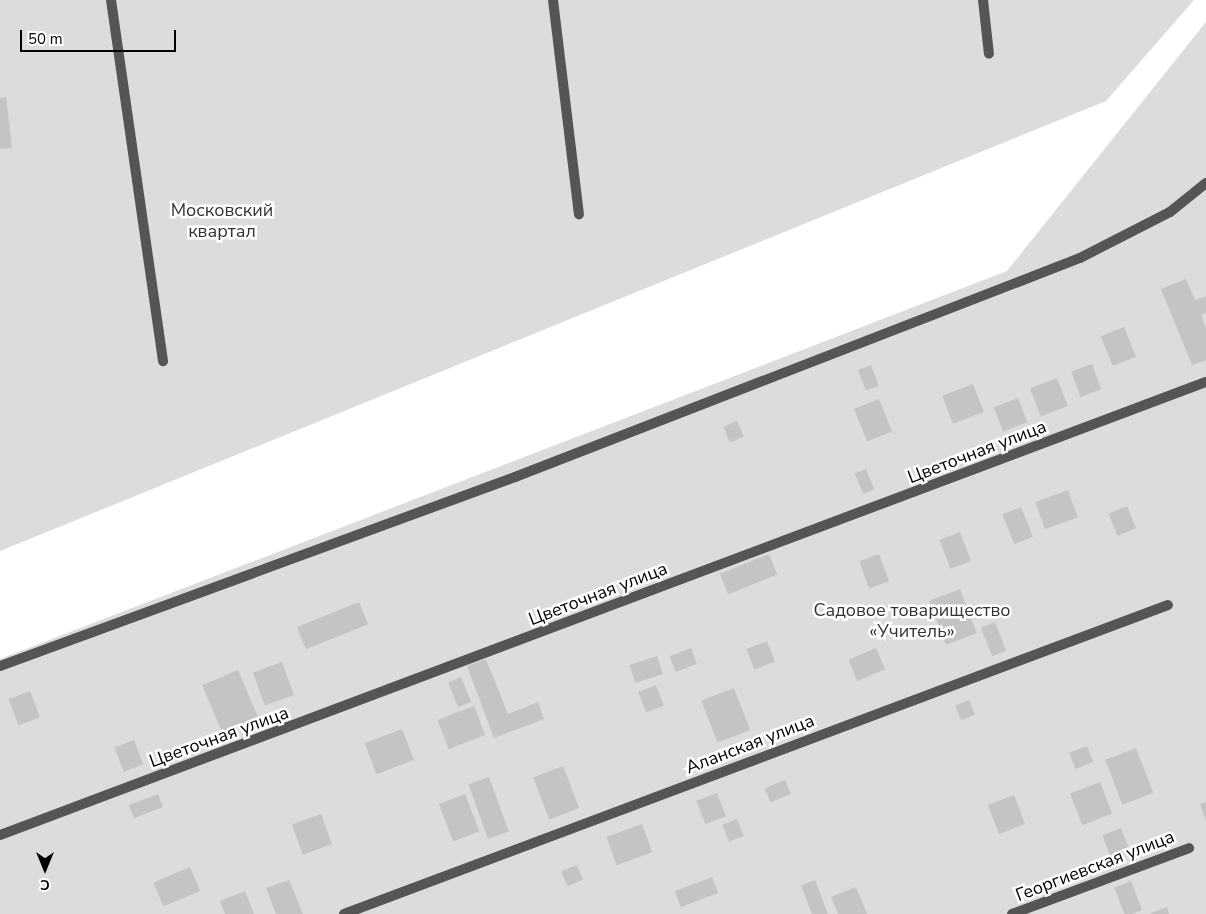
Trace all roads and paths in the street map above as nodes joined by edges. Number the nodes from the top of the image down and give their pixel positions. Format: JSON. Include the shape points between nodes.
{"nodes":[{"id":1,"x":110,"y":0,"type":"edge"},
{"id":2,"x":553,"y":0,"type":"edge"},
{"id":3,"x":983,"y":0,"type":"edge"},
{"id":4,"x":989,"y":54,"type":"dead end"},
{"id":5,"x":1206,"y":183,"type":"edge"},
{"id":6,"x":579,"y":214,"type":"dead end"},
{"id":7,"x":163,"y":361,"type":"dead end"},
{"id":8,"x":1206,"y":382,"type":"edge"},
{"id":9,"x":1168,"y":605,"type":"dead end"},
{"id":10,"x":0,"y":666,"type":"edge"},
{"id":11,"x":0,"y":835,"type":"edge"},
{"id":12,"x":1189,"y":848,"type":"dead end"},
{"id":13,"x":344,"y":914,"type":"edge"},
{"id":14,"x":1012,"y":914,"type":"edge"}],
"edges":[{"from":1,"to":7,"type":"street"},
{"from":2,"to":6,"type":"street"},
{"from":3,"to":4,"type":"street"},
{"from":5,"to":10,"type":"street","via":[[1170,212],[1080,258],[506,480]]},
{"from":8,"to":11,"type":"street","name":"Цветочная улица"},
{"from":9,"to":13,"type":"street","name":"Аланская улица"},
{"from":12,"to":14,"type":"street","name":"Георгиевская улица"}]}
